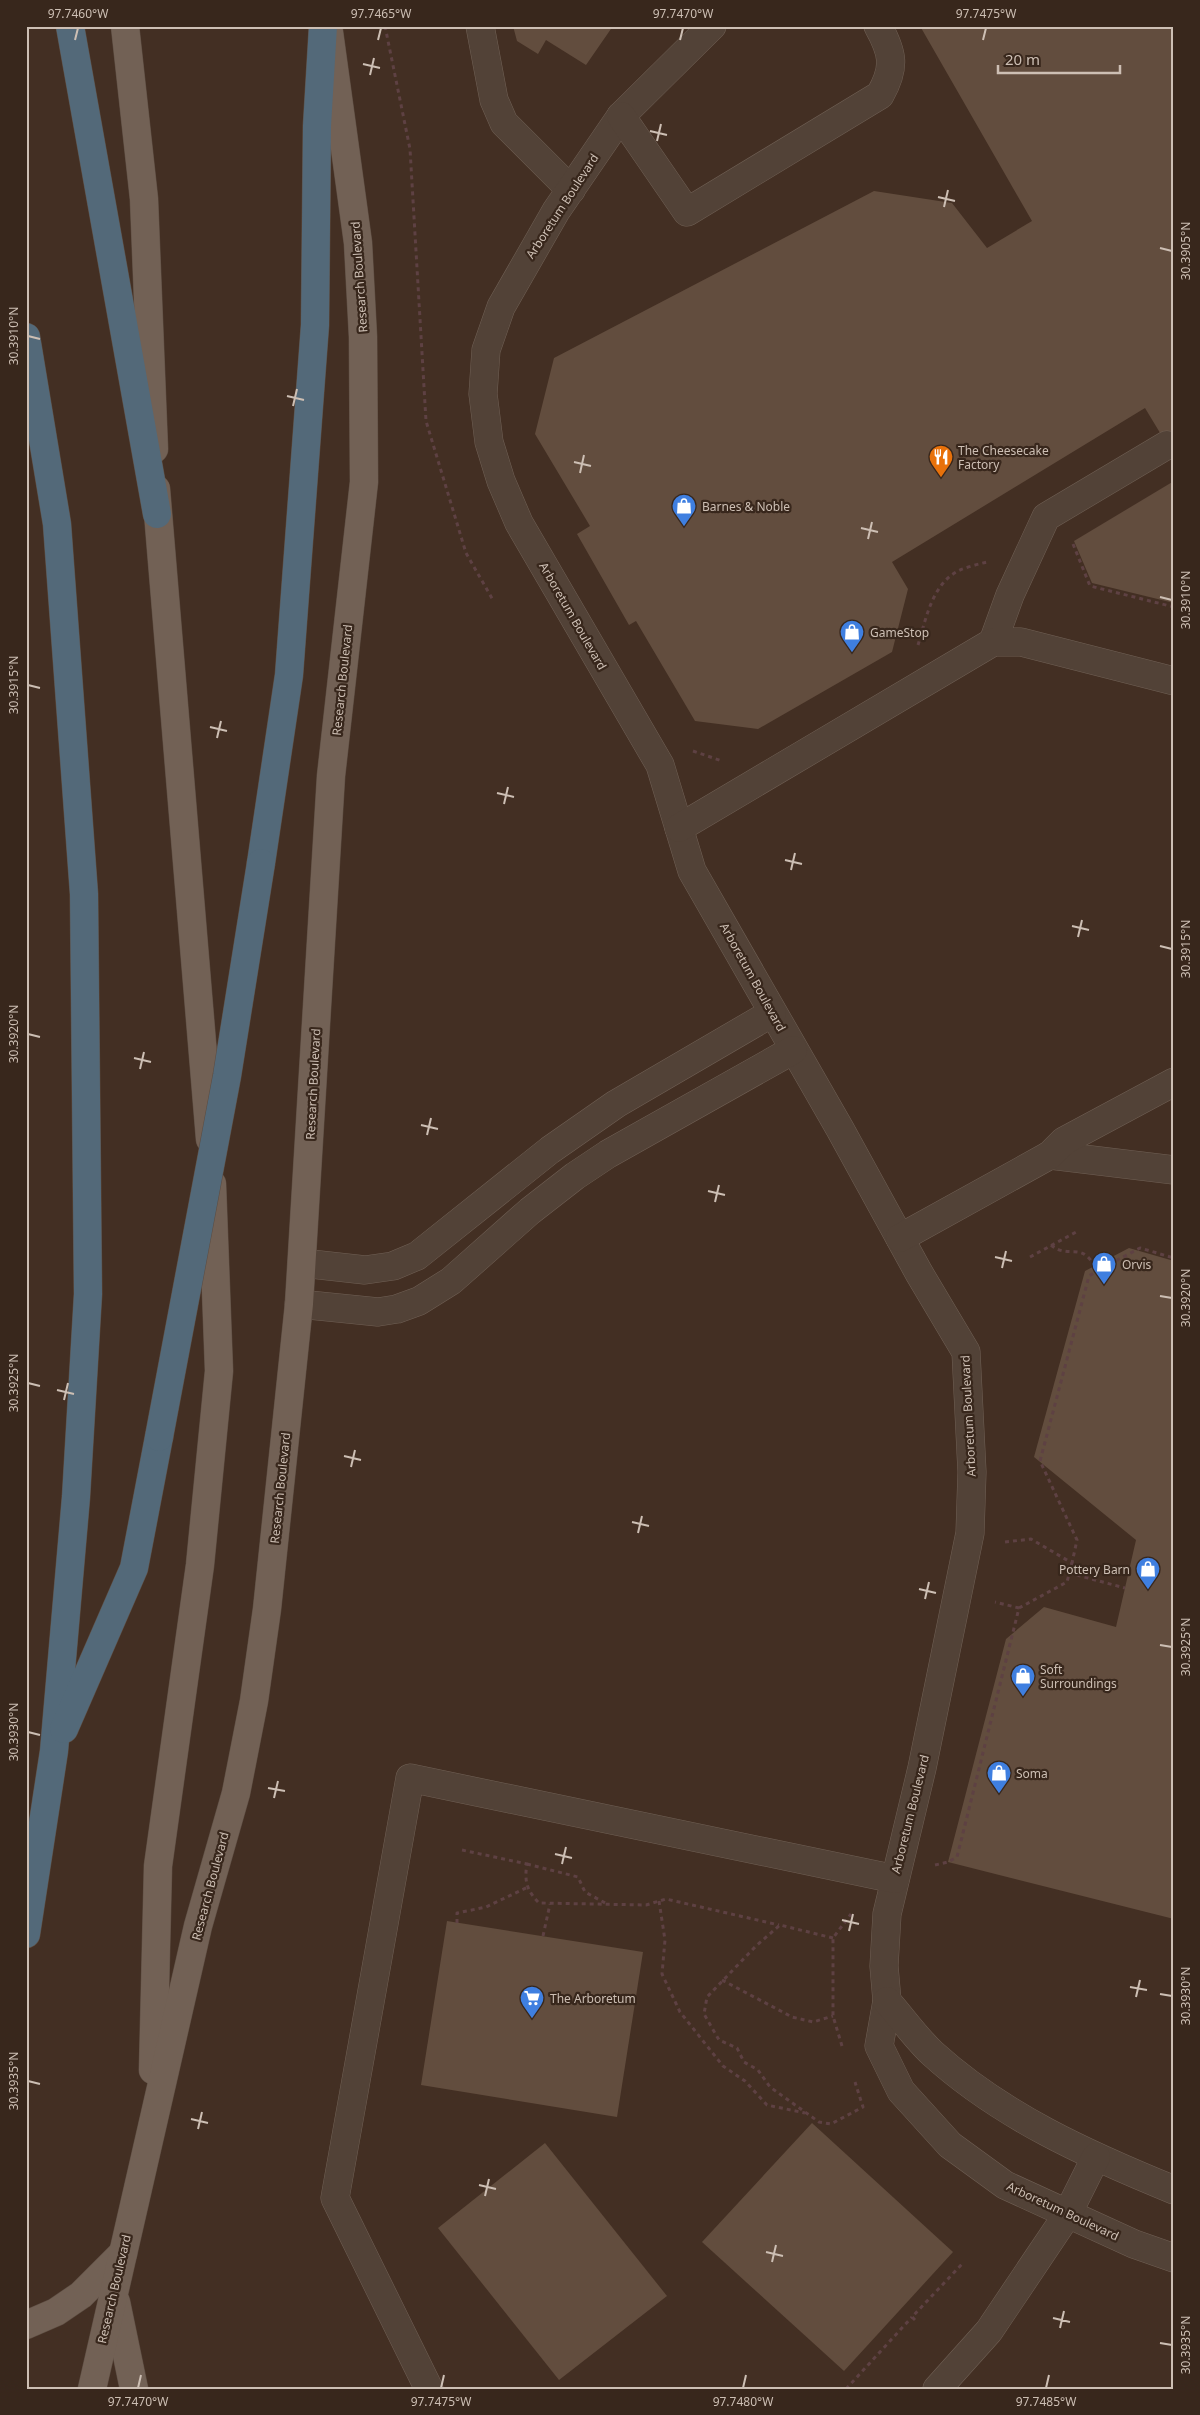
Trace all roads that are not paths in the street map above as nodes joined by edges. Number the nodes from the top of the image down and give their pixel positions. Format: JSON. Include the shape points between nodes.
{"nodes":[{"id":1,"x":70,"y":26,"type":"edge"},
{"id":2,"x":126,"y":26,"type":"edge"},
{"id":3,"x":323,"y":26,"type":"edge"},
{"id":4,"x":328,"y":26,"type":"edge"},
{"id":5,"x":480,"y":26,"type":"edge"},
{"id":6,"x":712,"y":26,"type":"edge"},
{"id":7,"x":878,"y":26,"type":"edge"},
{"id":8,"x":622,"y":116,"type":"junction"},
{"id":9,"x":571,"y":190,"type":"junction"},
{"id":10,"x":26,"y":337,"type":"edge"},
{"id":11,"x":1167,"y":445,"type":"dead end"},
{"id":12,"x":157,"y":514,"type":"junction"},
{"id":13,"x":993,"y":642,"type":"junction"},
{"id":14,"x":1174,"y":681,"type":"edge"},
{"id":15,"x":679,"y":828,"type":"junction"},
{"id":16,"x":772,"y":1012,"type":"junction"},
{"id":17,"x":793,"y":1050,"type":"junction"},
{"id":18,"x":1174,"y":1082,"type":"edge"},
{"id":19,"x":1050,"y":1156,"type":"junction"},
{"id":20,"x":1174,"y":1170,"type":"edge"},
{"id":21,"x":900,"y":1238,"type":"junction"},
{"id":22,"x":302,"y":1263,"type":"junction"},
{"id":23,"x":300,"y":1304,"type":"junction"},
{"id":24,"x":54,"y":1751,"type":"junction"},
{"id":25,"x":895,"y":1878,"type":"junction"},
{"id":26,"x":26,"y":1934,"type":"edge"},
{"id":27,"x":887,"y":2001,"type":"junction"},
{"id":28,"x":151,"y":2131,"type":"junction"},
{"id":29,"x":1096,"y":2157,"type":"junction"},
{"id":30,"x":1174,"y":2190,"type":"edge"},
{"id":31,"x":1066,"y":2215,"type":"junction"},
{"id":32,"x":123,"y":2252,"type":"junction"},
{"id":33,"x":1174,"y":2258,"type":"edge"},
{"id":34,"x":114,"y":2292,"type":"junction"},
{"id":35,"x":26,"y":2325,"type":"edge"},
{"id":36,"x":92,"y":2389,"type":"edge"},
{"id":37,"x":134,"y":2389,"type":"edge"},
{"id":38,"x":429,"y":2389,"type":"edge"},
{"id":39,"x":938,"y":2389,"type":"edge"}],
"edges":[{"from":1,"to":12,"type":"highway"},
{"from":2,"to":12,"type":"main road","name":"Research Boulevard","via":[[144,200]]},
{"from":3,"to":24,"type":"highway","bridge":true,"via":[[317,126],[315,325],[289,675],[262,863],[228,1076],[134,1568]]},
{"from":4,"to":22,"type":"main road","name":"Research Boulevard","via":[[358,243],[363,337],[364,482],[331,776]]},
{"from":5,"to":9,"type":"street","via":[[494,100],[504,123]]},
{"from":6,"to":8,"type":"street","name":"Arboretum Boulevard"},
{"from":7,"to":8,"type":"street","via":[[890,48],[892,66],[880,95],[687,212]]},
{"from":8,"to":9,"type":"street","name":"Arboretum Boulevard"},
{"from":9,"to":15,"type":"street","name":"Arboretum Boulevard","via":[[501,307],[486,350],[484,394],[489,442],[519,523],[660,765]]},
{"from":10,"to":24,"type":"highway","via":[[56,524],[84,894],[88,1294],[76,1497]]},
{"from":11,"to":13,"type":"street","via":[[1046,517],[1010,595]]},
{"from":12,"to":28,"type":"main road","name":"Research Boulevard","via":[[209,1115],[219,1371],[200,1565],[158,1866]]},
{"from":13,"to":14,"type":"street","via":[[1021,642]]},
{"from":13,"to":15,"type":"street"},
{"from":15,"to":16,"type":"street","name":"Arboretum Boulevard","via":[[692,871]]},
{"from":16,"to":17,"type":"street","name":"Arboretum Boulevard"},
{"from":16,"to":22,"type":"street","via":[[609,1109],[550,1150],[416,1256],[394,1266],[365,1270]]},
{"from":17,"to":21,"type":"street","name":"Arboretum Boulevard"},
{"from":17,"to":23,"type":"street","via":[[608,1154],[575,1176],[451,1281],[419,1301],[378,1312]]},
{"from":18,"to":19,"type":"street","via":[[1064,1141]]},
{"from":19,"to":20,"type":"street"},
{"from":19,"to":21,"type":"street"},
{"from":21,"to":25,"type":"street","name":"Arboretum Boulevard","via":[[966,1352],[972,1472],[970,1533],[922,1768]]},
{"from":22,"to":23,"type":"main road","name":"Research Boulevard"},
{"from":23,"to":28,"type":"main road","name":"Research Boulevard","via":[[254,1701],[236,1793],[198,1926]]},
{"from":24,"to":26,"type":"highway"},
{"from":25,"to":27,"type":"street","name":"Arboretum Boulevard","via":[[887,1914],[884,1966]]},
{"from":25,"to":38,"type":"street","via":[[410,1778],[335,2198]]},
{"from":27,"to":29,"type":"street","via":[[932,2052],[986,2096],[1039,2129]]},
{"from":27,"to":31,"type":"street","name":"Arboretum Boulevard","via":[[879,2046],[902,2091],[950,2145],[1004,2184]]},
{"from":28,"to":32,"type":"main road","name":"Research Boulevard"},
{"from":29,"to":30,"type":"street"},
{"from":29,"to":31,"type":"street"},
{"from":31,"to":33,"type":"street","name":"Arboretum Boulevard"},
{"from":31,"to":39,"type":"street","via":[[990,2331]]},
{"from":32,"to":34,"type":"main road","name":"Research Boulevard"},
{"from":32,"to":35,"type":"main road","via":[[81,2294],[56,2312]]},
{"from":34,"to":36,"type":"main road","name":"Research Boulevard"},
{"from":34,"to":37,"type":"main road"}]}
